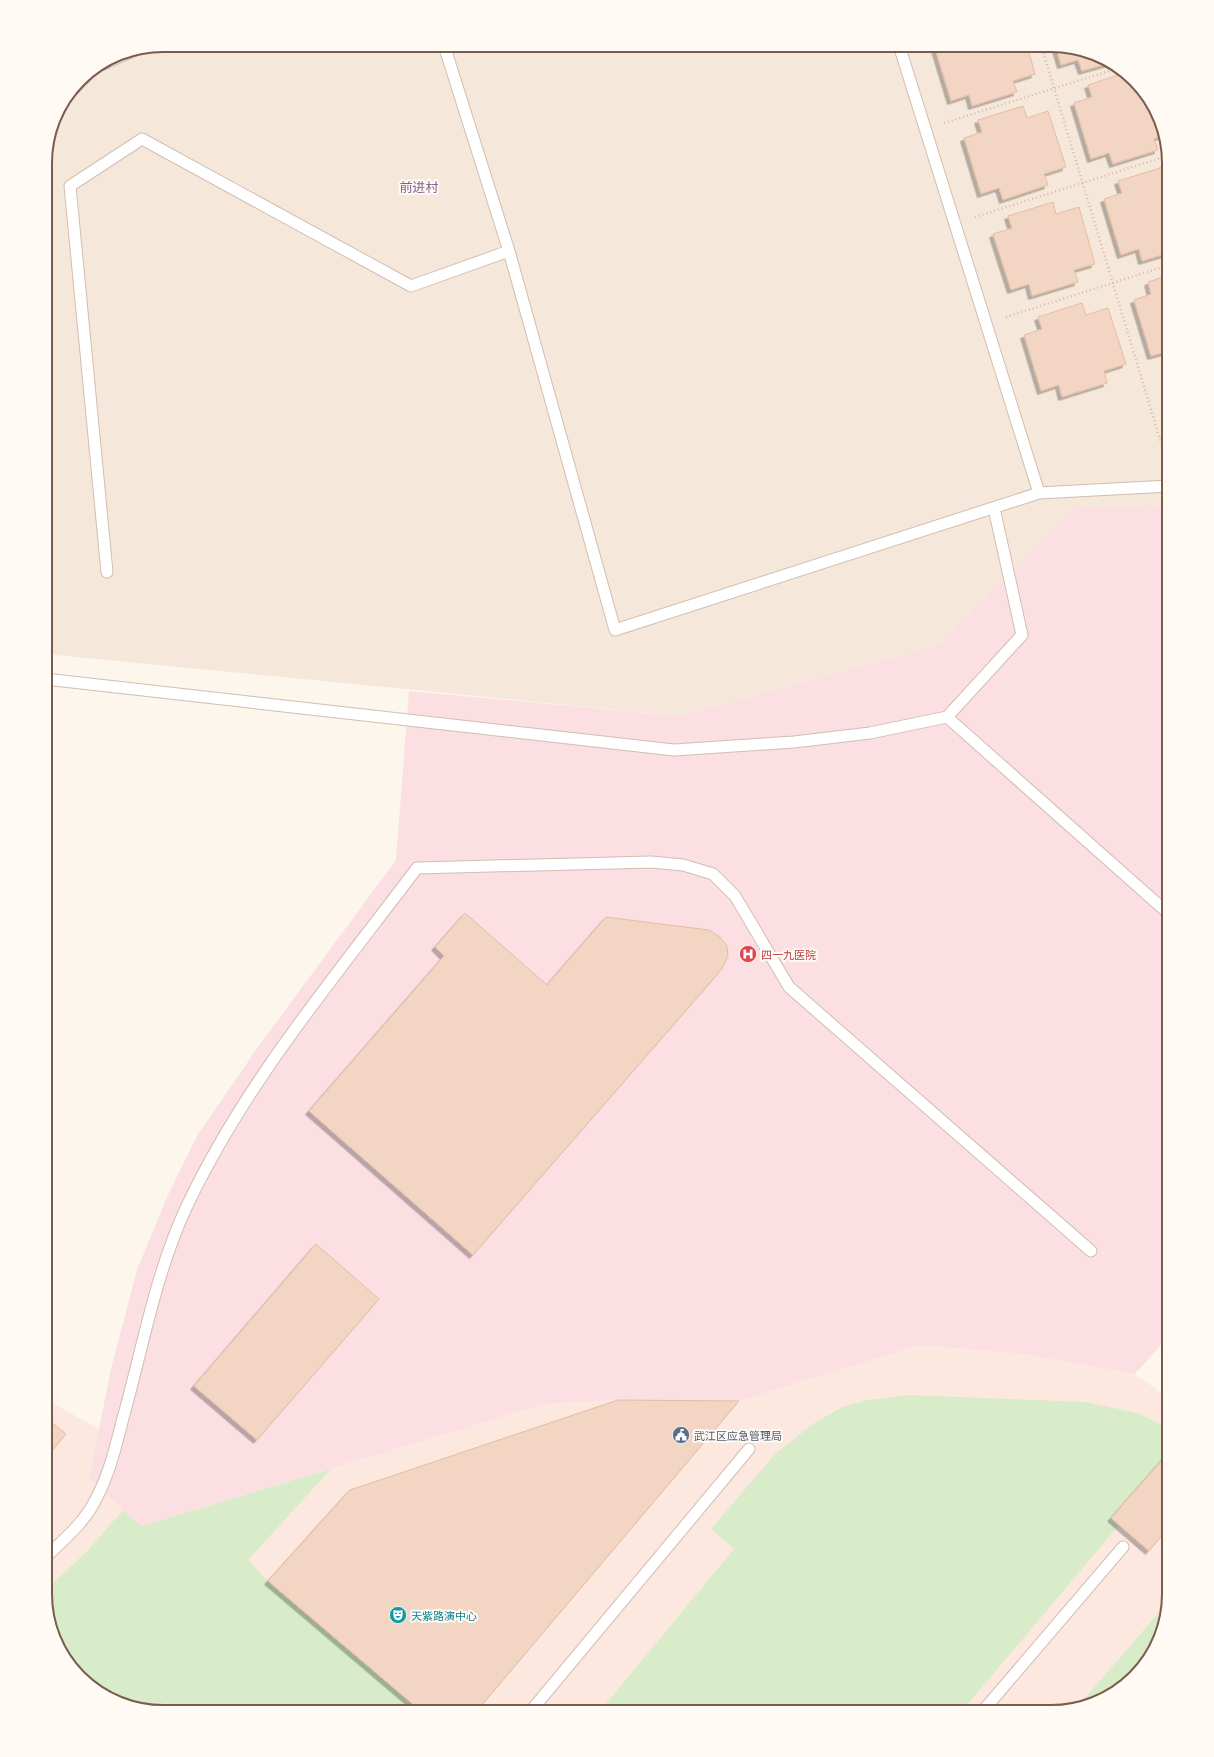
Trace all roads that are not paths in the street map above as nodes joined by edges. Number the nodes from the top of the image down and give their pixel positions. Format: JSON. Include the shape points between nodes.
{"nodes":[{"id":1,"x":446,"y":52,"type":"edge"},
{"id":2,"x":901,"y":52,"type":"edge"},
{"id":3,"x":509,"y":251,"type":"junction"},
{"id":4,"x":1162,"y":486,"type":"edge"},
{"id":5,"x":1040,"y":494,"type":"junction"},
{"id":6,"x":994,"y":508,"type":"junction"},
{"id":7,"x":107,"y":572,"type":"dead end"},
{"id":8,"x":52,"y":680,"type":"edge"},
{"id":9,"x":947,"y":717,"type":"junction"},
{"id":10,"x":1162,"y":908,"type":"edge"},
{"id":11,"x":1091,"y":1251,"type":"dead end"},
{"id":12,"x":749,"y":1449,"type":"dead end"},
{"id":13,"x":1123,"y":1547,"type":"dead end"},
{"id":14,"x":52,"y":1551,"type":"edge"},
{"id":15,"x":536,"y":1705,"type":"edge"},
{"id":16,"x":988,"y":1705,"type":"edge"}],
"edges":[{"from":1,"to":3,"type":"lane"},
{"from":2,"to":5,"type":"lane"},
{"from":3,"to":6,"type":"lane","via":[[614,630]]},
{"from":3,"to":7,"type":"lane","via":[[411,286],[142,139],[70,186]]},
{"from":4,"to":5,"type":"lane"},
{"from":5,"to":6,"type":"lane"},
{"from":6,"to":9,"type":"lane","via":[[1022,636]]},
{"from":8,"to":9,"type":"lane","via":[[674,750],[794,742],[870,733]]},
{"from":9,"to":10,"type":"lane"},
{"from":11,"to":14,"type":"lane","via":[[789,987],[735,896],[713,874],[683,865],[651,862],[417,868],[273,1060],[218,1147],[186,1209],[159,1276],[110,1468],[95,1503]]},
{"from":12,"to":15,"type":"lane"},
{"from":13,"to":16,"type":"lane"}]}
